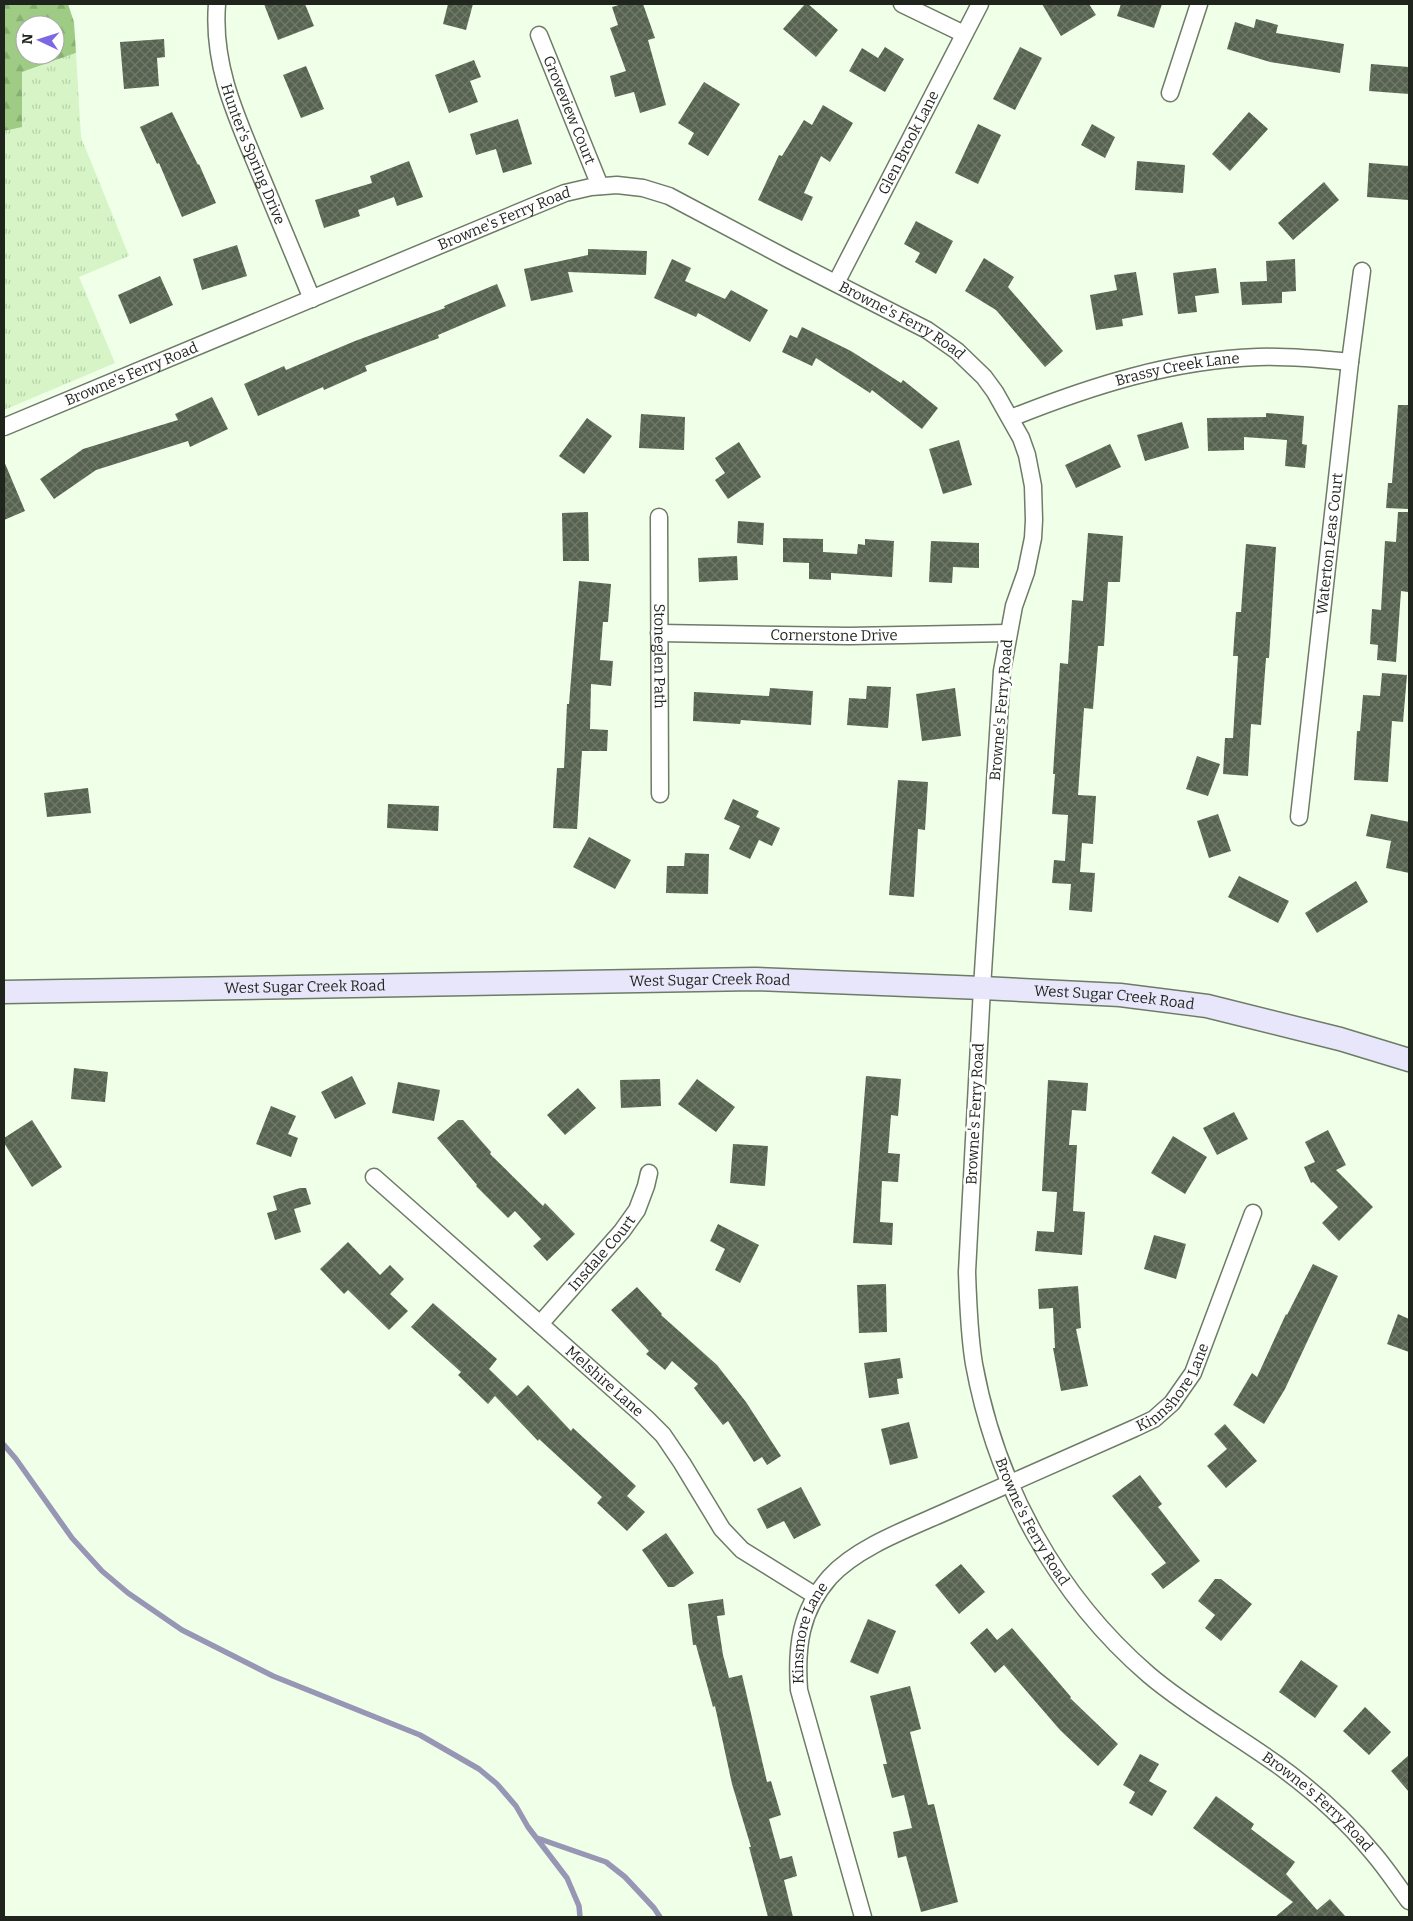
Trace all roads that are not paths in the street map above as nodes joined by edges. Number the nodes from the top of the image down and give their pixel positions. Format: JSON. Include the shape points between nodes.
{"nodes":[{"id":1,"x":217,"y":4,"type":"edge"},
{"id":2,"x":902,"y":4,"type":"edge"},
{"id":3,"x":980,"y":4,"type":"edge"},
{"id":4,"x":1198,"y":4,"type":"edge"},
{"id":5,"x":964,"y":34,"type":"junction"},
{"id":6,"x":539,"y":35,"type":"dead end"},
{"id":7,"x":1170,"y":93,"type":"dead end"},
{"id":8,"x":600,"y":186,"type":"junction"},
{"id":9,"x":1362,"y":271,"type":"dead end"},
{"id":10,"x":836,"y":283,"type":"junction"},
{"id":11,"x":312,"y":299,"type":"junction"},
{"id":12,"x":1350,"y":362,"type":"junction"},
{"id":13,"x":1011,"y":418,"type":"junction"},
{"id":14,"x":4,"y":427,"type":"edge"},
{"id":15,"x":659,"y":517,"type":"dead end"},
{"id":16,"x":1008,"y":632,"type":"junction"},
{"id":17,"x":659,"y":633,"type":"junction"},
{"id":18,"x":660,"y":794,"type":"dead end"},
{"id":19,"x":1299,"y":817,"type":"dead end"},
{"id":20,"x":982,"y":988,"type":"junction"},
{"id":21,"x":4,"y":992,"type":"edge"},
{"id":22,"x":1409,"y":1060,"type":"edge"},
{"id":23,"x":649,"y":1174,"type":"dead end"},
{"id":24,"x":374,"y":1177,"type":"dead end"},
{"id":25,"x":1253,"y":1213,"type":"dead end"},
{"id":26,"x":540,"y":1324,"type":"junction"},
{"id":27,"x":1009,"y":1484,"type":"junction"},
{"id":28,"x":816,"y":1596,"type":"junction"},
{"id":29,"x":1409,"y":1901,"type":"edge"},
{"id":30,"x":863,"y":1917,"type":"edge"}],
"edges":[{"from":1,"to":11,"type":"street","name":"Hunter's Spring Drive","via":[[217,49],[225,86]]},
{"from":2,"to":5,"type":"street"},
{"from":3,"to":5,"type":"street","name":"Glen Brook Lane"},
{"from":4,"to":7,"type":"street"},
{"from":5,"to":10,"type":"street","name":"Glen Brook Lane"},
{"from":6,"to":8,"type":"street","name":"Groveview Court"},
{"from":8,"to":10,"type":"street","name":"Browne's Ferry Road","via":[[644,188],[669,196]]},
{"from":8,"to":11,"type":"street","name":"Browne's Ferry Road","via":[[565,193]]},
{"from":9,"to":12,"type":"street","name":"Waterton Leas Court"},
{"from":10,"to":13,"type":"street","name":"Browne's Ferry Road","via":[[927,330],[957,351],[984,377]]},
{"from":11,"to":14,"type":"street","name":"Browne's Ferry Road"},
{"from":12,"to":13,"type":"street","name":"Brassy Creek Lane","via":[[1260,357],[1185,365],[1108,383]]},
{"from":12,"to":19,"type":"street","name":"Waterton Leas Court"},
{"from":13,"to":16,"type":"street","name":"Browne's Ferry Road","via":[[1027,455],[1033,486],[1034,520],[1026,572]]},
{"from":15,"to":17,"type":"street","name":"Stoneglen Path"},
{"from":16,"to":17,"type":"street","name":"Cornerstone Drive","via":[[849,636]]},
{"from":16,"to":20,"type":"street","name":"Browne's Ferry Road","via":[[1002,671]]},
{"from":17,"to":18,"type":"street","name":"Stoneglen Path"},
{"from":20,"to":21,"type":"main road","name":"West Sugar Creek Road","via":[[755,979]]},
{"from":20,"to":22,"type":"main road","name":"West Sugar Creek Road","via":[[1120,995],[1207,1006]]},
{"from":20,"to":27,"type":"street","name":"Browne's Ferry Road","via":[[967,1272],[968,1317],[983,1407]]},
{"from":23,"to":26,"type":"street","name":"Insdale Court","via":[[636,1210],[622,1231]]},
{"from":24,"to":26,"type":"street","name":"Melshire Lane"},
{"from":25,"to":27,"type":"street","name":"Kinnshore Lane","via":[[1193,1373],[1172,1403],[1154,1419]]},
{"from":26,"to":28,"type":"street","name":"Melshire Lane","via":[[663,1436],[722,1529],[742,1550]]},
{"from":27,"to":28,"type":"street","name":"Kinsmore Lane","via":[[857,1554],[829,1578]]},
{"from":27,"to":29,"type":"street","name":"Browne's Ferry Road","via":[[1053,1565],[1116,1643],[1185,1703],[1275,1763],[1319,1798],[1373,1853]]},
{"from":28,"to":30,"type":"street","name":"Kinsmore Lane","via":[[800,1633],[799,1690]]}]}
